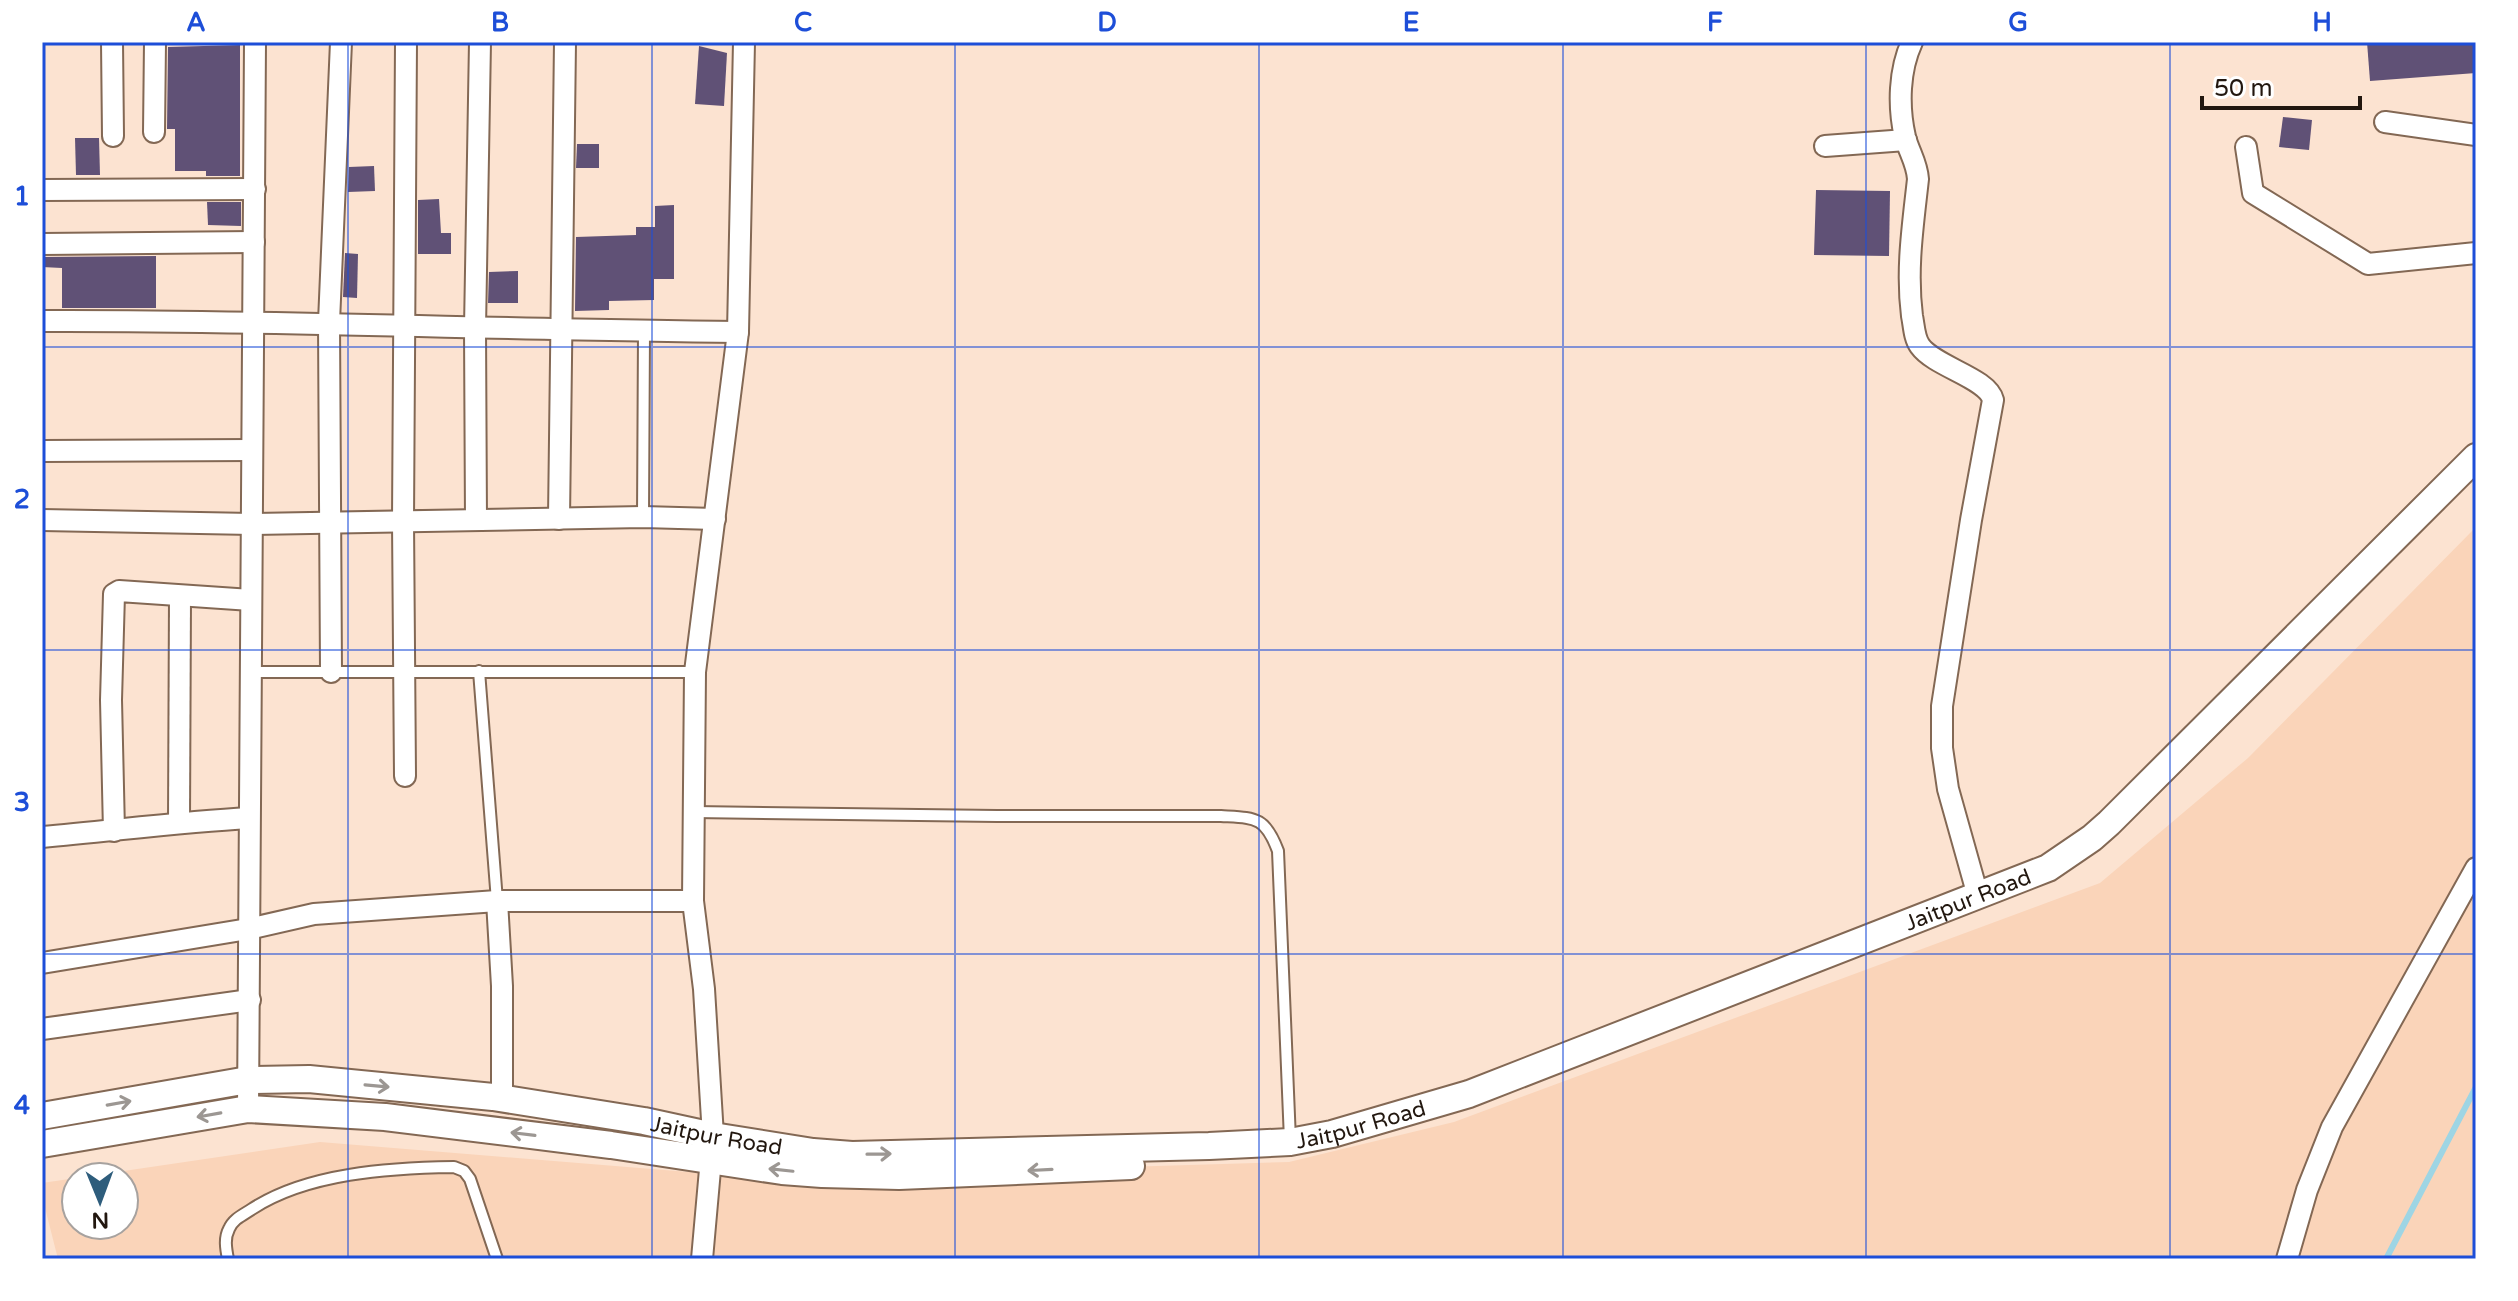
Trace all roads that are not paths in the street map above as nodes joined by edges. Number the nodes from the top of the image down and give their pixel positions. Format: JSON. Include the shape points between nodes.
{"nodes":[{"id":1,"x":112,"y":42,"type":"edge"},
{"id":2,"x":155,"y":42,"type":"edge"},
{"id":3,"x":255,"y":42,"type":"edge"},
{"id":4,"x":341,"y":42,"type":"edge"},
{"id":5,"x":406,"y":42,"type":"edge"},
{"id":6,"x":480,"y":42,"type":"edge"},
{"id":7,"x":565,"y":42,"type":"edge"},
{"id":8,"x":1912,"y":42,"type":"edge"},
{"id":9,"x":740,"y":43,"type":"edge"},
{"id":10,"x":2385,"y":122,"type":"dead end"},
{"id":11,"x":154,"y":132,"type":"dead end"},
{"id":12,"x":2476,"y":135,"type":"edge"},
{"id":13,"x":113,"y":136,"type":"dead end"},
{"id":14,"x":1906,"y":140,"type":"junction"},
{"id":15,"x":1825,"y":146,"type":"dead end"},
{"id":16,"x":2246,"y":147,"type":"dead end"},
{"id":17,"x":255,"y":189,"type":"junction"},
{"id":18,"x":42,"y":190,"type":"edge"},
{"id":19,"x":254,"y":242,"type":"junction"},
{"id":20,"x":42,"y":244,"type":"edge"},
{"id":21,"x":2476,"y":253,"type":"edge"},
{"id":22,"x":42,"y":321,"type":"edge"},
{"id":23,"x":329,"y":322,"type":"junction"},
{"id":24,"x":255,"y":323,"type":"junction"},
{"id":25,"x":405,"y":326,"type":"junction"},
{"id":26,"x":475,"y":328,"type":"junction"},
{"id":27,"x":563,"y":329,"type":"junction"},
{"id":28,"x":644,"y":332,"type":"junction"},
{"id":29,"x":738,"y":332,"type":"junction"},
{"id":30,"x":252,"y":450,"type":"junction"},
{"id":31,"x":42,"y":451,"type":"edge"},
{"id":32,"x":2476,"y":457,"type":"edge"},
{"id":33,"x":2476,"y":481,"type":"edge"},
{"id":34,"x":643,"y":517,"type":"junction"},
{"id":35,"x":559,"y":519,"type":"junction"},
{"id":36,"x":715,"y":519,"type":"junction"},
{"id":37,"x":42,"y":520,"type":"edge"},
{"id":38,"x":476,"y":520,"type":"junction"},
{"id":39,"x":403,"y":521,"type":"junction"},
{"id":40,"x":330,"y":523,"type":"junction"},
{"id":41,"x":252,"y":524,"type":"junction"},
{"id":42,"x":180,"y":597,"type":"junction"},
{"id":43,"x":251,"y":600,"type":"junction"},
{"id":44,"x":479,"y":671,"type":"junction"},
{"id":45,"x":251,"y":672,"type":"junction"},
{"id":46,"x":331,"y":672,"type":"junction"},
{"id":47,"x":404,"y":672,"type":"junction"},
{"id":48,"x":695,"y":672,"type":"junction"},
{"id":49,"x":405,"y":776,"type":"dead end"},
{"id":50,"x":694,"y":812,"type":"junction"},
{"id":51,"x":249,"y":818,"type":"junction"},
{"id":52,"x":179,"y":822,"type":"junction"},
{"id":53,"x":114,"y":831,"type":"junction"},
{"id":54,"x":42,"y":837,"type":"edge"},
{"id":55,"x":2476,"y":868,"type":"edge"},
{"id":56,"x":1978,"y":896,"type":"junction"},
{"id":57,"x":497,"y":901,"type":"junction"},
{"id":58,"x":693,"y":901,"type":"junction"},
{"id":59,"x":248,"y":929,"type":"junction"},
{"id":60,"x":42,"y":963,"type":"edge"},
{"id":61,"x":250,"y":1000,"type":"junction"},
{"id":62,"x":42,"y":1029,"type":"edge"},
{"id":63,"x":248,"y":1080,"type":"junction"},
{"id":64,"x":502,"y":1098,"type":"junction"},
{"id":65,"x":248,"y":1109,"type":"junction"},
{"id":66,"x":42,"y":1116,"type":"edge"},
{"id":67,"x":1290,"y":1142,"type":"junction"},
{"id":68,"x":42,"y":1144,"type":"edge"},
{"id":69,"x":712,"y":1148,"type":"junction"},
{"id":70,"x":228,"y":1259,"type":"edge"},
{"id":71,"x":497,"y":1259,"type":"edge"},
{"id":72,"x":702,"y":1259,"type":"edge"},
{"id":73,"x":2287,"y":1259,"type":"edge"}],
"edges":[{"from":1,"to":13,"type":"street"},
{"from":2,"to":11,"type":"street"},
{"from":3,"to":17,"type":"street"},
{"from":4,"to":23,"type":"street"},
{"from":5,"to":25,"type":"street"},
{"from":6,"to":26,"type":"street"},
{"from":7,"to":27,"type":"street"},
{"from":8,"to":14,"type":"street","via":[[1901,82]]},
{"from":9,"to":29,"type":"street"},
{"from":10,"to":12,"type":"street"},
{"from":14,"to":15,"type":"street"},
{"from":14,"to":56,"type":"street","via":[[1918,179],[1908,264],[1915,334],[1920,346],[1988,389],[1993,400],[1942,706],[1948,789]]},
{"from":16,"to":21,"type":"street","via":[[2253,193],[2368,264]]},
{"from":17,"to":18,"type":"street"},
{"from":17,"to":19,"type":"street"},
{"from":19,"to":20,"type":"street"},
{"from":19,"to":24,"type":"street"},
{"from":22,"to":24,"type":"street"},
{"from":23,"to":24,"type":"street"},
{"from":23,"to":25,"type":"street"},
{"from":23,"to":40,"type":"street"},
{"from":24,"to":30,"type":"street"},
{"from":25,"to":26,"type":"street"},
{"from":25,"to":39,"type":"street"},
{"from":26,"to":27,"type":"street"},
{"from":26,"to":38,"type":"street"},
{"from":27,"to":28,"type":"street"},
{"from":27,"to":35,"type":"street"},
{"from":28,"to":29,"type":"street"},
{"from":28,"to":34,"type":"lane"},
{"from":29,"to":36,"type":"street"},
{"from":30,"to":31,"type":"street"},
{"from":30,"to":41,"type":"street"},
{"from":32,"to":56,"type":"street","name":"Jaitpur Road","via":[[2092,838],[2048,868]]},
{"from":33,"to":69,"type":"street","name":"Jaitpur Road","one_way":true,"via":[[2071,872],[1534,1085],[1408,1129],[1279,1159],[899,1176],[782,1171]]},
{"from":34,"to":35,"type":"street"},
{"from":34,"to":36,"type":"street"},
{"from":35,"to":38,"type":"street"},
{"from":36,"to":48,"type":"street"},
{"from":37,"to":41,"type":"street"},
{"from":38,"to":39,"type":"street"},
{"from":39,"to":40,"type":"street"},
{"from":39,"to":47,"type":"street"},
{"from":40,"to":41,"type":"street"},
{"from":40,"to":46,"type":"street"},
{"from":41,"to":43,"type":"street"},
{"from":42,"to":43,"type":"street"},
{"from":42,"to":52,"type":"street"},
{"from":42,"to":53,"type":"street","via":[[114,594]]},
{"from":43,"to":45,"type":"street"},
{"from":44,"to":47,"type":"lane"},
{"from":44,"to":48,"type":"lane"},
{"from":44,"to":57,"type":"lane"},
{"from":45,"to":46,"type":"lane"},
{"from":45,"to":51,"type":"street"},
{"from":46,"to":47,"type":"lane"},
{"from":47,"to":49,"type":"street"},
{"from":48,"to":50,"type":"street"},
{"from":50,"to":58,"type":"street"},
{"from":50,"to":67,"type":"lane","via":[[1221,816],[1263,822],[1279,862]]},
{"from":51,"to":52,"type":"street"},
{"from":51,"to":59,"type":"street"},
{"from":52,"to":53,"type":"street"},
{"from":53,"to":54,"type":"street"},
{"from":55,"to":73,"type":"street","via":[[2332,1127]]},
{"from":56,"to":67,"type":"street","name":"Jaitpur Road","via":[[1469,1094]]},
{"from":57,"to":58,"type":"street"},
{"from":57,"to":59,"type":"street","via":[[314,914]]},
{"from":57,"to":64,"type":"street"},
{"from":58,"to":69,"type":"street","via":[[704,989]]},
{"from":59,"to":60,"type":"street"},
{"from":59,"to":61,"type":"street"},
{"from":61,"to":62,"type":"street"},
{"from":61,"to":63,"type":"street"},
{"from":63,"to":64,"type":"street","name":"Jaitpur Road","one_way":true,"via":[[309,1079]]},
{"from":63,"to":65,"type":"street"},
{"from":66,"to":63,"type":"street","name":"Jaitpur Road","one_way":true},
{"from":64,"to":69,"type":"street","name":"Jaitpur Road","via":[[644,1121]]},
{"from":65,"to":68,"type":"street","name":"Jaitpur Road","one_way":true},
{"from":69,"to":65,"type":"street","name":"Jaitpur Road","one_way":true,"via":[[611,1145],[385,1117]]},
{"from":69,"to":67,"type":"street","name":"Jaitpur Road","one_way":true,"via":[[852,1155]]},
{"from":69,"to":72,"type":"street"},
{"from":70,"to":71,"type":"lane","via":[[226,1239],[234,1221],[284,1192],[338,1176],[454,1167],[470,1179]]}]}
